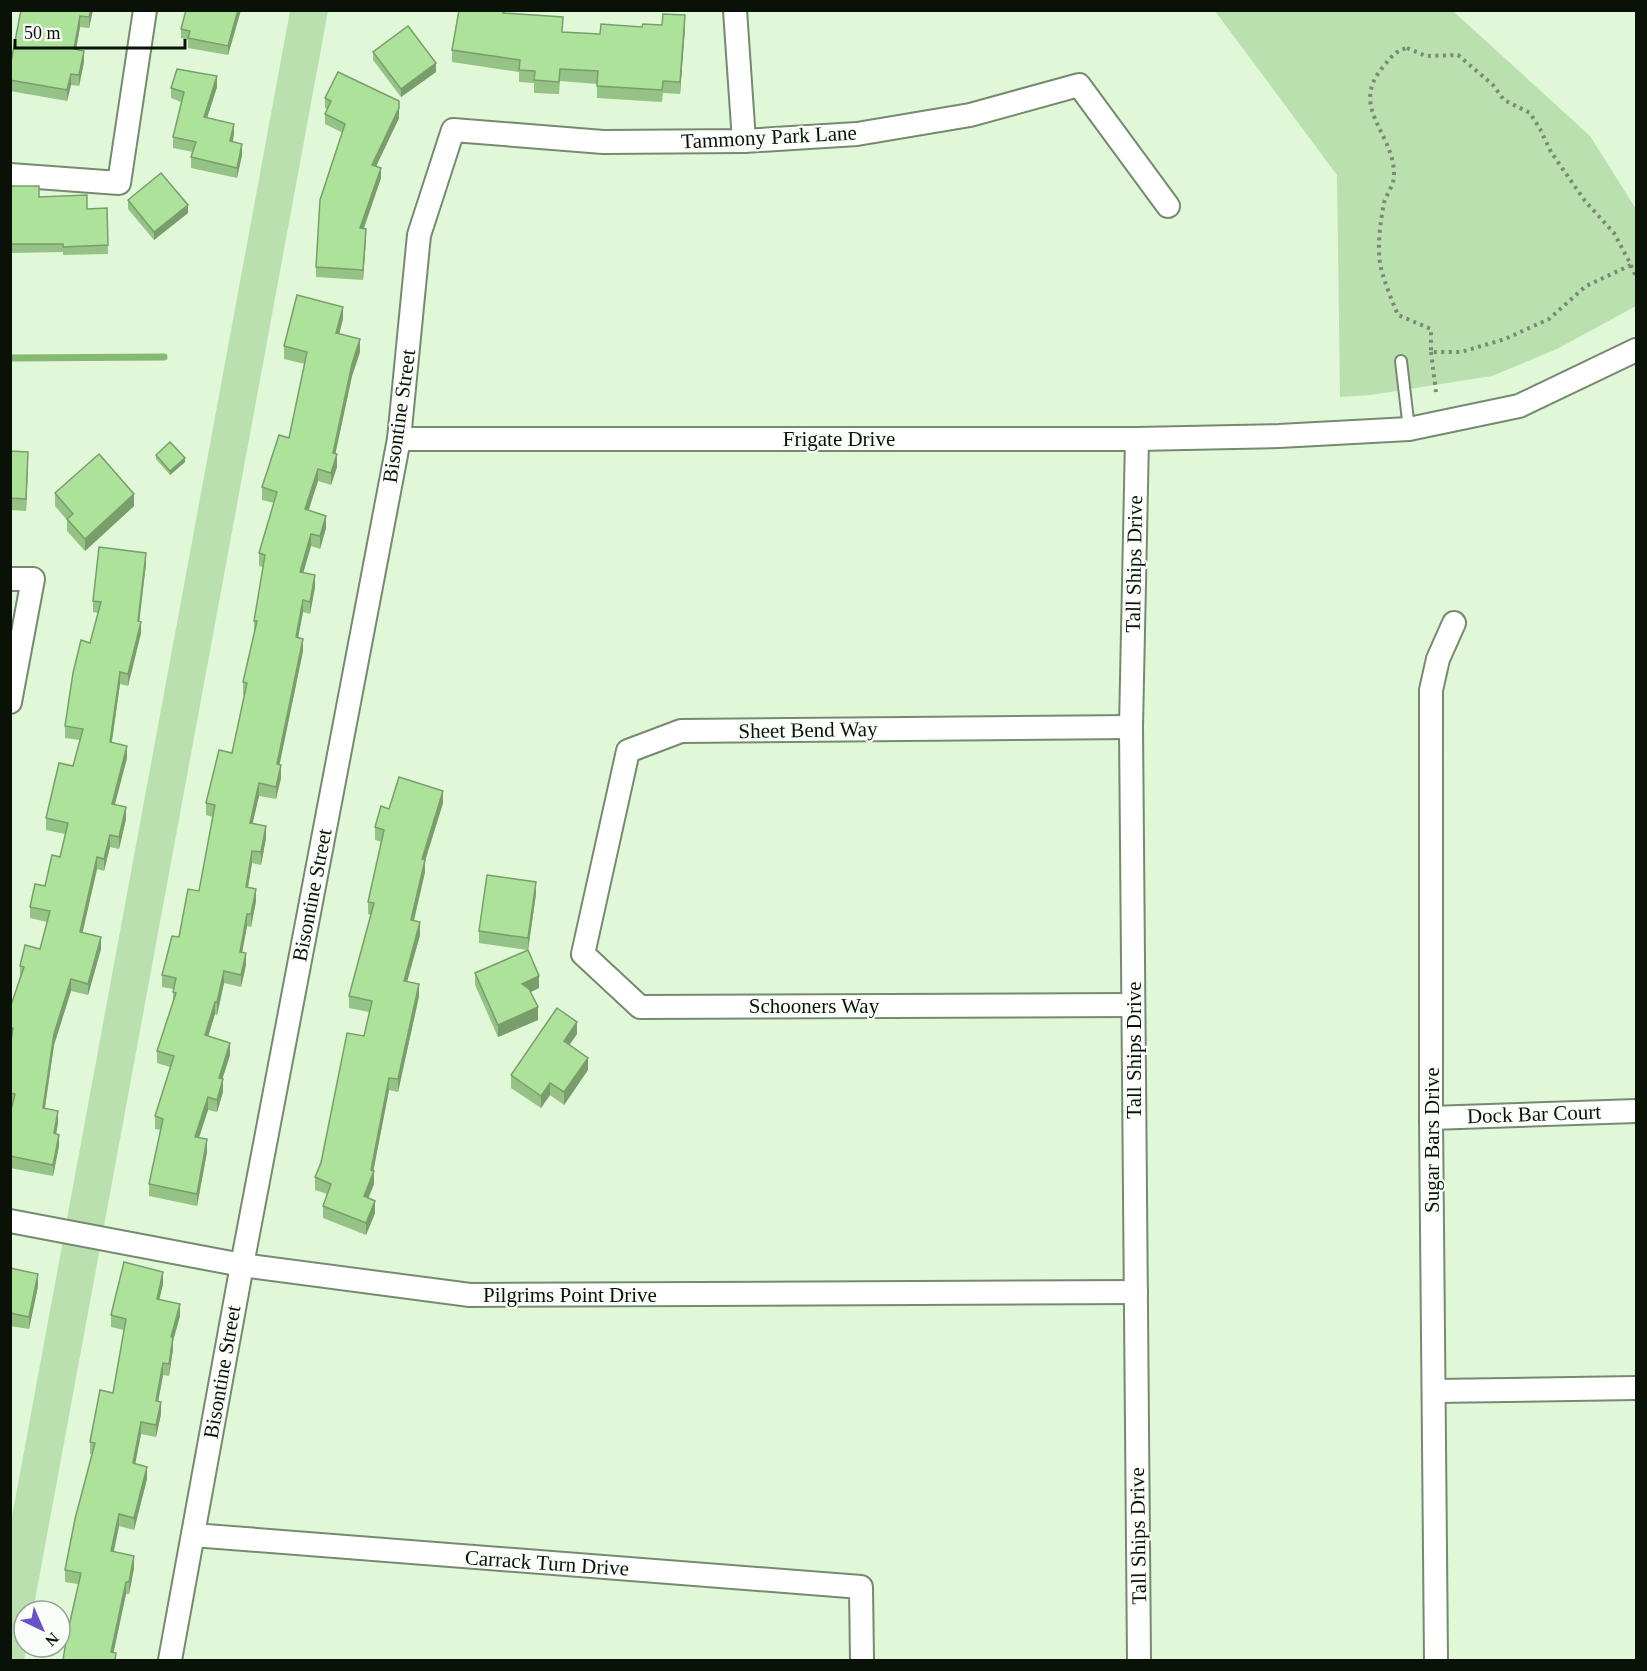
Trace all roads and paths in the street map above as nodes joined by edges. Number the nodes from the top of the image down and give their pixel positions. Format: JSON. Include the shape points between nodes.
{"nodes":[{"id":1,"x":145,"y":10,"type":"edge"},
{"id":2,"x":735,"y":10,"type":"edge"},
{"id":3,"x":453,"y":130,"type":"joint"},
{"id":4,"x":744,"y":141,"type":"junction"},
{"id":5,"x":10,"y":175,"type":"edge"},
{"id":6,"x":1168,"y":206,"type":"dead end"},
{"id":7,"x":1630,"y":265,"type":"junction"},
{"id":8,"x":1636,"y":276,"type":"edge"},
{"id":9,"x":1636,"y":350,"type":"edge"},
{"id":10,"x":1431,"y":352,"type":"junction"},
{"id":11,"x":1401,"y":361,"type":"dead end"},
{"id":12,"x":1436,"y":392,"type":"dead end"},
{"id":13,"x":1409,"y":429,"type":"junction"},
{"id":14,"x":399,"y":439,"type":"junction"},
{"id":15,"x":1137,"y":439,"type":"junction"},
{"id":16,"x":10,"y":579,"type":"edge"},
{"id":17,"x":1454,"y":623,"type":"dead end"},
{"id":18,"x":10,"y":702,"type":"edge"},
{"id":19,"x":1131,"y":727,"type":"junction"},
{"id":20,"x":598,"y":888,"type":"joint"},
{"id":21,"x":1134,"y":1005,"type":"junction"},
{"id":22,"x":1636,"y":1110,"type":"edge"},
{"id":23,"x":1431,"y":1118,"type":"junction"},
{"id":24,"x":10,"y":1221,"type":"edge"},
{"id":25,"x":242,"y":1265,"type":"junction"},
{"id":26,"x":1136,"y":1292,"type":"junction"},
{"id":27,"x":1636,"y":1388,"type":"edge"},
{"id":28,"x":1434,"y":1390,"type":"junction"},
{"id":29,"x":193,"y":1535,"type":"junction"},
{"id":30,"x":170,"y":1660,"type":"edge"},
{"id":31,"x":862,"y":1660,"type":"edge"},
{"id":32,"x":1139,"y":1660,"type":"edge"},
{"id":33,"x":1436,"y":1660,"type":"edge"}],
"edges":[{"from":1,"to":5,"type":"street","via":[[119,183]]},
{"from":2,"to":4,"type":"street"},
{"from":3,"to":4,"type":"street","name":"Tammony Park Lane","via":[[603,142]]},
{"from":3,"to":14,"type":"street","name":"Bisontine Street","via":[[419,235]]},
{"from":4,"to":6,"type":"street","name":"Tammony Park Lane","via":[[857,134],[970,115],[1079,85]]},
{"from":7,"to":8,"type":"path"},
{"from":7,"to":10,"type":"path","via":[[1586,286],[1549,319],[1505,339],[1461,352]]},
{"from":7,"to":10,"type":"path","via":[[1614,233],[1551,153],[1530,113],[1504,100],[1493,85],[1458,55],[1426,56],[1407,48],[1396,51],[1369,88],[1370,103],[1393,163],[1394,176],[1381,225],[1381,270],[1398,315],[1431,329]]},
{"from":9,"to":13,"type":"street","name":"Frigate Drive","via":[[1519,406]]},
{"from":10,"to":12,"type":"path"},
{"from":11,"to":13,"type":"lane"},
{"from":13,"to":15,"type":"street","name":"Frigate Drive"},
{"from":14,"to":15,"type":"street","name":"Frigate Drive"},
{"from":14,"to":25,"type":"street","name":"Bisontine Street"},
{"from":15,"to":19,"type":"street","name":"Tall Ships Drive"},
{"from":16,"to":18,"type":"street","via":[[33,579]]},
{"from":17,"to":23,"type":"street","name":"Sugar Bars Drive","via":[[1438,659],[1431,690]]},
{"from":19,"to":20,"type":"street","name":"Sheet Bend Way","via":[[681,731],[628,751]]},
{"from":19,"to":21,"type":"street","name":"Tall Ships Drive"},
{"from":20,"to":21,"type":"street","name":"Schooners Way","via":[[583,954],[640,1006]]},
{"from":21,"to":26,"type":"street","name":"Tall Ships Drive"},
{"from":22,"to":23,"type":"street","name":"Dock Bar Court"},
{"from":23,"to":28,"type":"street","name":"Sugar Bars Drive"},
{"from":24,"to":25,"type":"street","name":"Pilgrims Point Drive"},
{"from":25,"to":26,"type":"street","name":"Pilgrims Point Drive","via":[[470,1295]]},
{"from":25,"to":29,"type":"street","name":"Bisontine Street"},
{"from":26,"to":32,"type":"street","name":"Tall Ships Drive"},
{"from":27,"to":28,"type":"street"},
{"from":28,"to":33,"type":"street","name":"Sugar Bars Drive"},
{"from":29,"to":30,"type":"street","name":"Bisontine Street"},
{"from":29,"to":31,"type":"street","name":"Carrack Turn Drive","via":[[861,1587]]}]}
